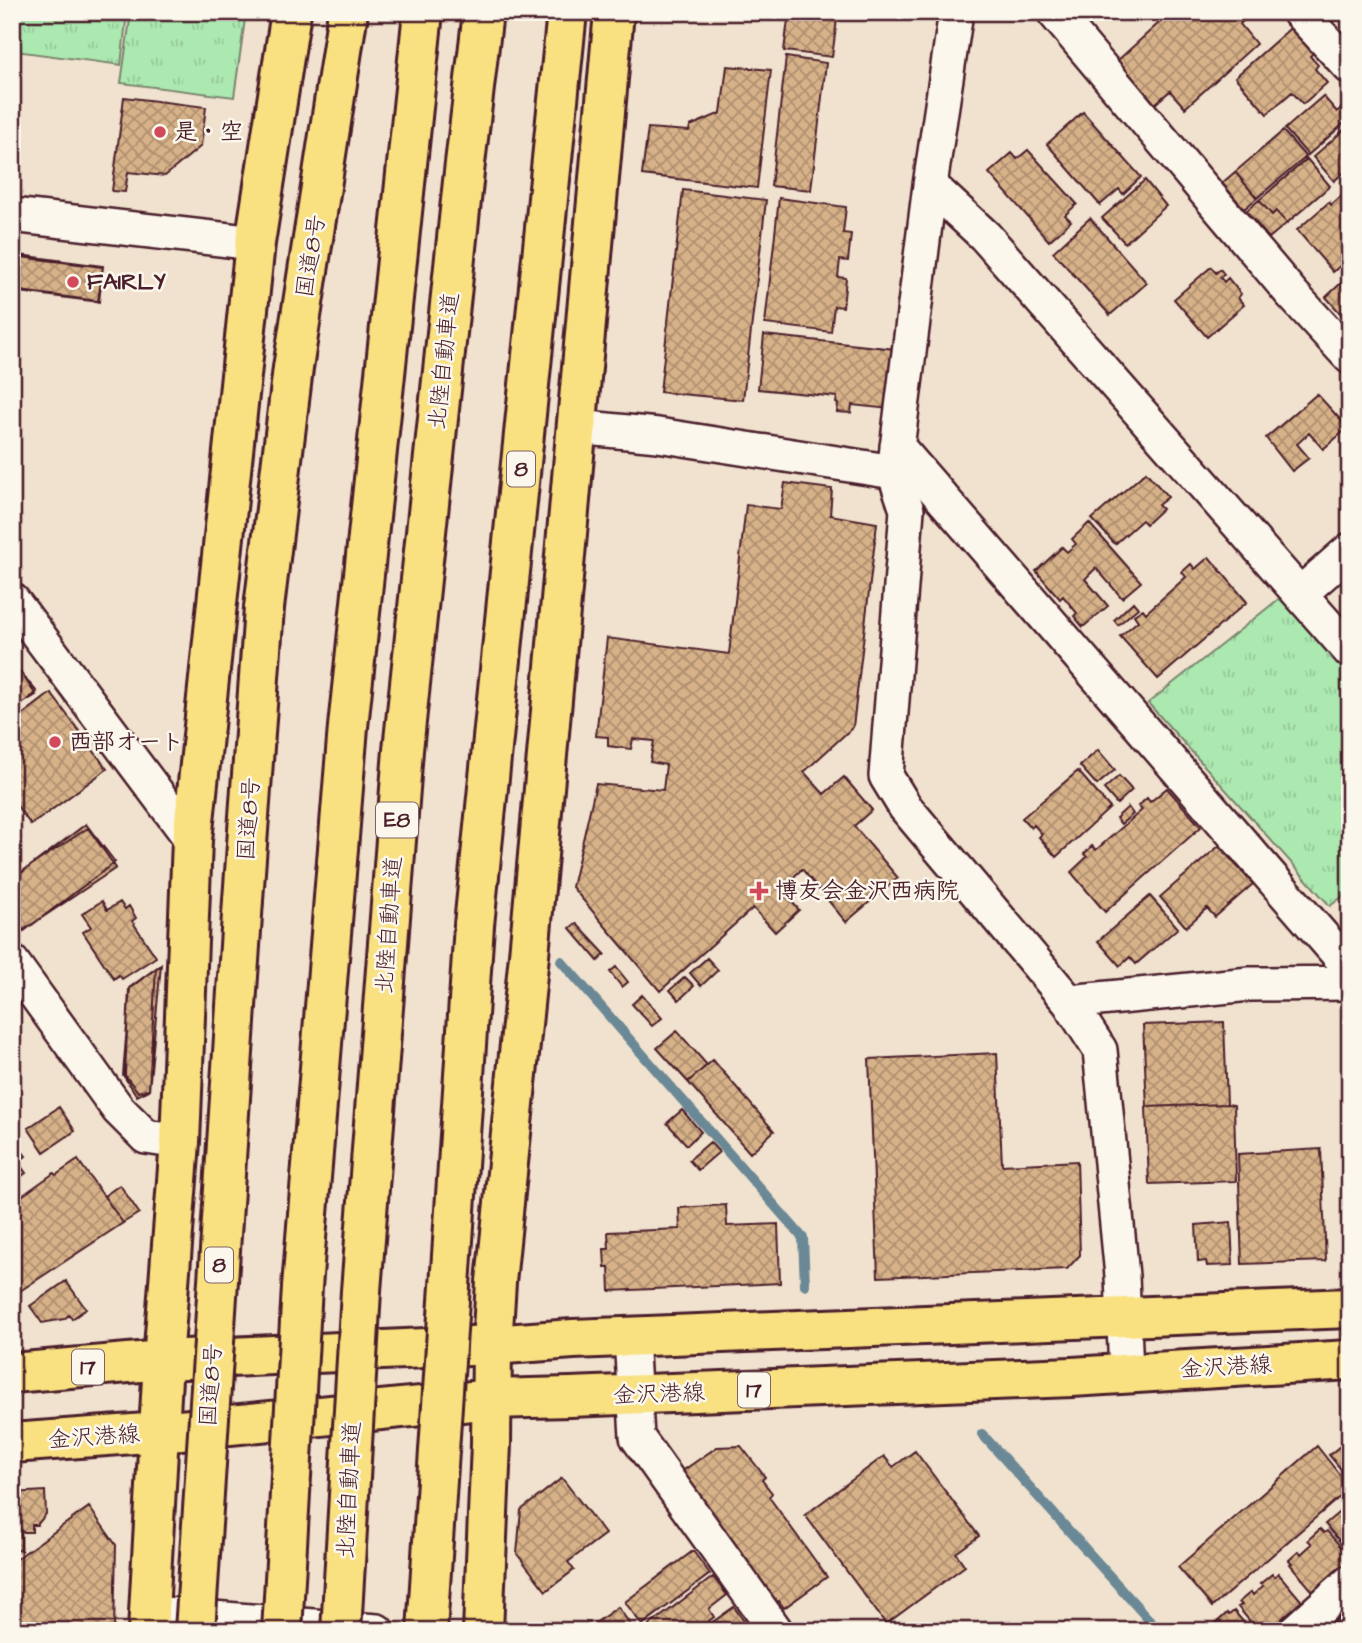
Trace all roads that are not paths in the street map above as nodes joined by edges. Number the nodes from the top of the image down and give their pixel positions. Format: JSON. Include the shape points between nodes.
{"nodes":[{"id":1,"x":290,"y":12,"type":"edge"},
{"id":2,"x":348,"y":12,"type":"edge"},
{"id":3,"x":423,"y":12,"type":"edge"},
{"id":4,"x":483,"y":12,"type":"edge"},
{"id":5,"x":567,"y":12,"type":"edge"},
{"id":6,"x":614,"y":12,"type":"edge"},
{"id":7,"x":956,"y":12,"type":"edge"},
{"id":8,"x":1054,"y":12,"type":"edge"},
{"id":9,"x":1299,"y":12,"type":"edge"},
{"id":10,"x":1350,"y":67,"type":"edge"},
{"id":11,"x":930,"y":185,"type":"junction"},
{"id":12,"x":12,"y":215,"type":"edge"},
{"id":13,"x":255,"y":243,"type":"junction"},
{"id":14,"x":1350,"y":357,"type":"edge"},
{"id":15,"x":577,"y":427,"type":"junction"},
{"id":16,"x":895,"y":459,"type":"junction"},
{"id":17,"x":1350,"y":550,"type":"edge"},
{"id":18,"x":1300,"y":594,"type":"junction"},
{"id":19,"x":12,"y":600,"type":"edge"},
{"id":20,"x":1350,"y":651,"type":"edge"},
{"id":21,"x":192,"y":840,"type":"junction"},
{"id":22,"x":12,"y":962,"type":"edge"},
{"id":23,"x":1350,"y":968,"type":"edge"},
{"id":24,"x":1350,"y":982,"type":"edge"},
{"id":25,"x":1069,"y":1002,"type":"junction"},
{"id":26,"x":180,"y":1142,"type":"junction"},
{"id":27,"x":1350,"y":1308,"type":"edge"},
{"id":28,"x":1123,"y":1317,"type":"junction"},
{"id":29,"x":631,"y":1336,"type":"junction"},
{"id":30,"x":492,"y":1345,"type":"junction"},
{"id":31,"x":163,"y":1360,"type":"junction"},
{"id":32,"x":1350,"y":1360,"type":"edge"},
{"id":33,"x":12,"y":1373,"type":"edge"},
{"id":34,"x":1126,"y":1373,"type":"junction"},
{"id":35,"x":635,"y":1395,"type":"junction"},
{"id":36,"x":492,"y":1399,"type":"junction"},
{"id":37,"x":160,"y":1432,"type":"junction"},
{"id":38,"x":12,"y":1443,"type":"edge"},
{"id":39,"x":1350,"y":1582,"type":"edge"},
{"id":40,"x":149,"y":1622,"type":"edge"},
{"id":41,"x":195,"y":1631,"type":"edge"},
{"id":42,"x":282,"y":1631,"type":"edge"},
{"id":43,"x":341,"y":1631,"type":"edge"},
{"id":44,"x":377,"y":1631,"type":"edge"},
{"id":45,"x":426,"y":1631,"type":"edge"},
{"id":46,"x":483,"y":1631,"type":"edge"},
{"id":47,"x":776,"y":1631,"type":"edge"},
{"id":48,"x":1295,"y":1631,"type":"edge"}],
"edges":[{"from":1,"to":13,"type":"main road"},
{"from":2,"to":41,"type":"main road","name":"国道8号","number":"8","bridge":true,"via":[[293,368],[264,608]]},
{"from":3,"to":42,"type":"main road","bridge":true,"via":[[346,740],[302,1287]]},
{"from":4,"to":43,"type":"main road","name":"北陸自動車道","number":"E8","bridge":true,"via":[[403,750],[361,1291]]},
{"from":5,"to":45,"type":"main road","number":"8","bridge":true,"via":[[474,925]]},
{"from":6,"to":15,"type":"main road"},
{"from":7,"to":11,"type":"street"},
{"from":8,"to":14,"type":"street"},
{"from":9,"to":10,"type":"street"},
{"from":11,"to":16,"type":"street"},
{"from":11,"to":18,"type":"street","via":[[985,236]]},
{"from":12,"to":13,"type":"street"},
{"from":13,"to":21,"type":"main road"},
{"from":15,"to":16,"type":"street"},
{"from":15,"to":30,"type":"main road"},
{"from":16,"to":23,"type":"street"},
{"from":16,"to":25,"type":"street","via":[[906,510],[886,776],[905,807]]},
{"from":17,"to":18,"type":"street"},
{"from":18,"to":20,"type":"street"},
{"from":19,"to":21,"type":"street"},
{"from":21,"to":26,"type":"main road"},
{"from":22,"to":26,"type":"street","via":[[118,1109],[146,1137]]},
{"from":24,"to":25,"type":"street","via":[[1250,984]]},
{"from":25,"to":28,"type":"street","via":[[1100,1050]]},
{"from":26,"to":31,"type":"main road"},
{"from":27,"to":28,"type":"main road","number":"17"},
{"from":28,"to":29,"type":"main road","number":"17"},
{"from":28,"to":34,"type":"street"},
{"from":29,"to":30,"type":"main road","number":"17"},
{"from":29,"to":35,"type":"street"},
{"from":30,"to":31,"type":"main road","number":"17"},
{"from":30,"to":36,"type":"main road"},
{"from":31,"to":33,"type":"main road","number":"17"},
{"from":31,"to":37,"type":"main road"},
{"from":32,"to":34,"type":"main road","name":"金沢港線","number":"17"},
{"from":34,"to":35,"type":"main road","name":"金沢港線","number":"17"},
{"from":35,"to":36,"type":"main road","name":"金沢港線","number":"17"},
{"from":35,"to":47,"type":"street","via":[[637,1437]]},
{"from":36,"to":37,"type":"main road","name":"金沢港線","number":"17"},
{"from":36,"to":46,"type":"main road"},
{"from":37,"to":38,"type":"main road","name":"金沢港線","number":"17"},
{"from":37,"to":40,"type":"main road"},
{"from":39,"to":48,"type":"street"},
{"from":40,"to":44,"type":"street"}]}
